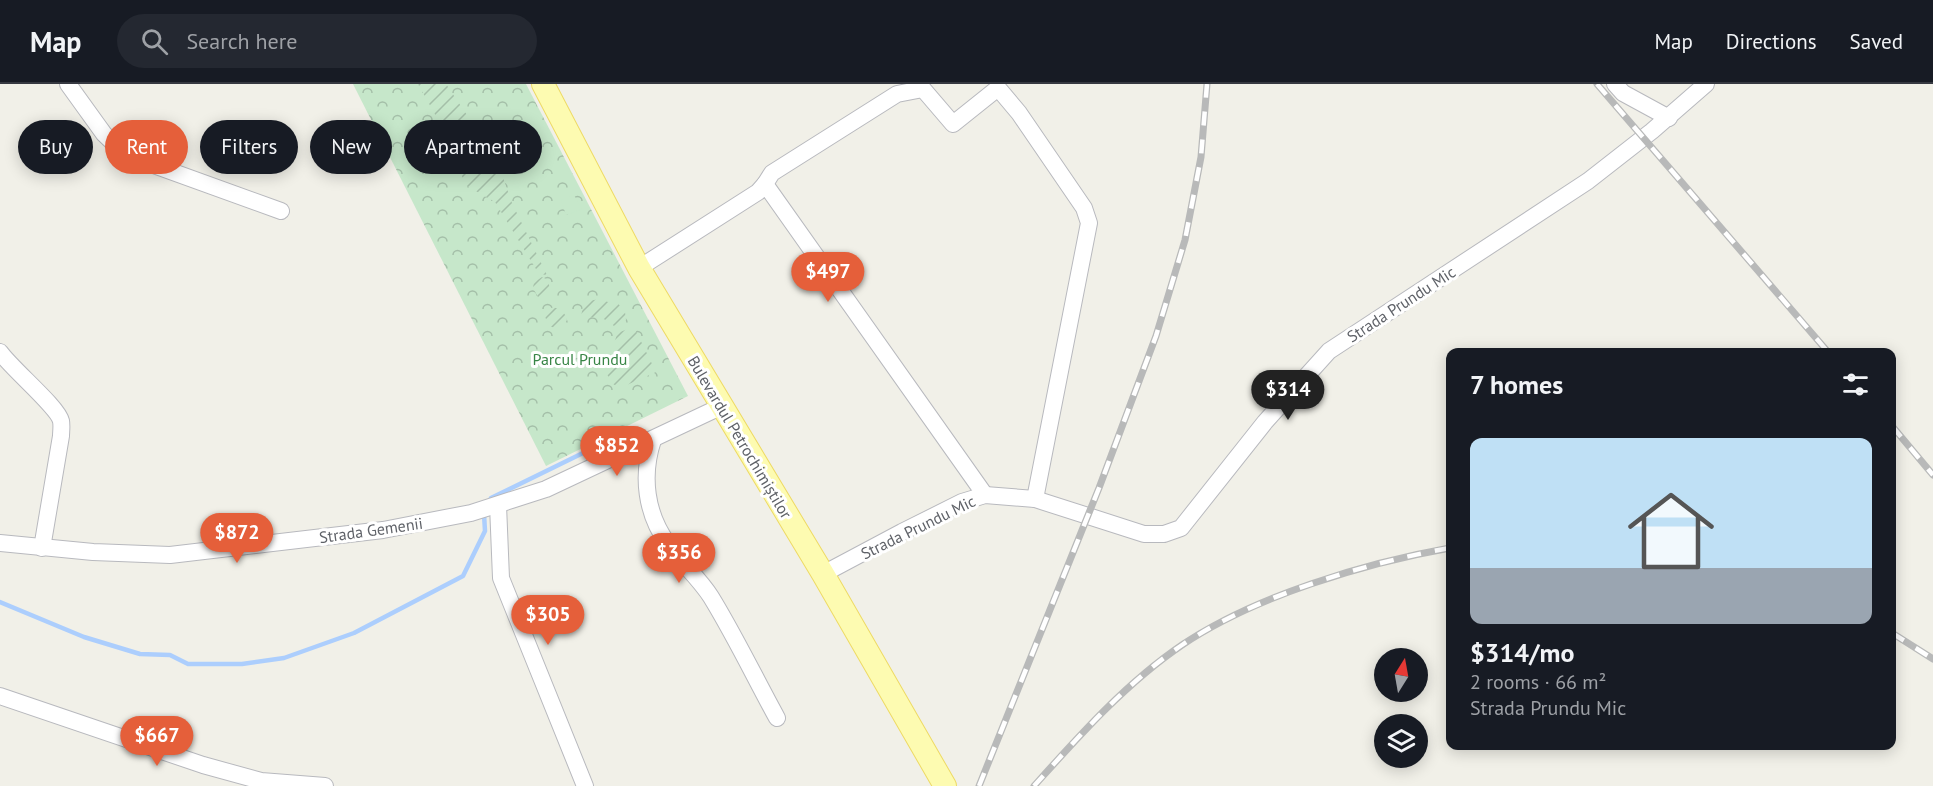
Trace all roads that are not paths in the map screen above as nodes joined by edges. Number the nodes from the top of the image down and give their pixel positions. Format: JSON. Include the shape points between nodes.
{"nodes":[{"id":1,"x":68,"y":84,"type":"edge"},
{"id":2,"x":543,"y":84,"type":"edge"},
{"id":3,"x":1615,"y":84,"type":"edge"},
{"id":4,"x":1706,"y":84,"type":"edge"},
{"id":5,"x":1669,"y":118,"type":"junction"},
{"id":6,"x":765,"y":184,"type":"junction"},
{"id":7,"x":281,"y":212,"type":"dead end"},
{"id":8,"x":639,"y":268,"type":"junction"},
{"id":9,"x":0,"y":352,"type":"edge"},
{"id":10,"x":720,"y":407,"type":"junction"},
{"id":11,"x":653,"y":440,"type":"junction"},
{"id":12,"x":985,"y":495,"type":"junction"},
{"id":13,"x":1035,"y":499,"type":"junction"},
{"id":14,"x":498,"y":505,"type":"junction"},
{"id":15,"x":0,"y":543,"type":"edge"},
{"id":16,"x":42,"y":548,"type":"junction"},
{"id":17,"x":823,"y":574,"type":"junction"},
{"id":18,"x":0,"y":696,"type":"edge"},
{"id":19,"x":777,"y":718,"type":"dead end"},
{"id":20,"x":325,"y":786,"type":"edge"},
{"id":21,"x":585,"y":786,"type":"edge"},
{"id":22,"x":945,"y":786,"type":"edge"}],
"edges":[{"from":1,"to":7,"type":"street","via":[[104,134],[126,155]]},
{"from":2,"to":8,"type":"main road","name":"Bulevardul Petrochimiștilor"},
{"from":3,"to":5,"type":"street","via":[[1623,93]]},
{"from":4,"to":5,"type":"street","name":"Strada Prundu Mic"},
{"from":5,"to":13,"type":"street","name":"Strada Prundu Mic","via":[[1588,181],[1329,351],[1265,422],[1181,528],[1164,534],[1144,534]]},
{"from":6,"to":8,"type":"street"},
{"from":6,"to":12,"type":"street"},
{"from":6,"to":13,"type":"street","via":[[772,173],[897,94],[923,89],[953,124],[998,88],[1084,208],[1089,224]]},
{"from":8,"to":10,"type":"main road","name":"Bulevardul Petrochimiștilor"},
{"from":9,"to":16,"type":"street","via":[[61,420],[62,436]]},
{"from":10,"to":11,"type":"street","name":"Strada Gemenii"},
{"from":10,"to":17,"type":"main road","name":"Bulevardul Petrochimiștilor"},
{"from":11,"to":14,"type":"street","name":"Strada Gemenii","via":[[576,477]]},
{"from":11,"to":19,"type":"street","via":[[646,460],[648,500],[655,524],[710,596]]},
{"from":12,"to":13,"type":"street","name":"Strada Prundu Mic"},
{"from":12,"to":17,"type":"street","name":"Strada Prundu Mic","via":[[962,502]]},
{"from":14,"to":16,"type":"street","name":"Strada Gemenii","via":[[383,530],[170,555]]},
{"from":14,"to":21,"type":"street","via":[[501,578]]},
{"from":15,"to":16,"type":"street","name":"Strada Gemenii"},
{"from":17,"to":22,"type":"main road","name":"Bulevardul Petrochimiștilor"},
{"from":18,"to":20,"type":"street","via":[[203,765],[261,781]]}]}
